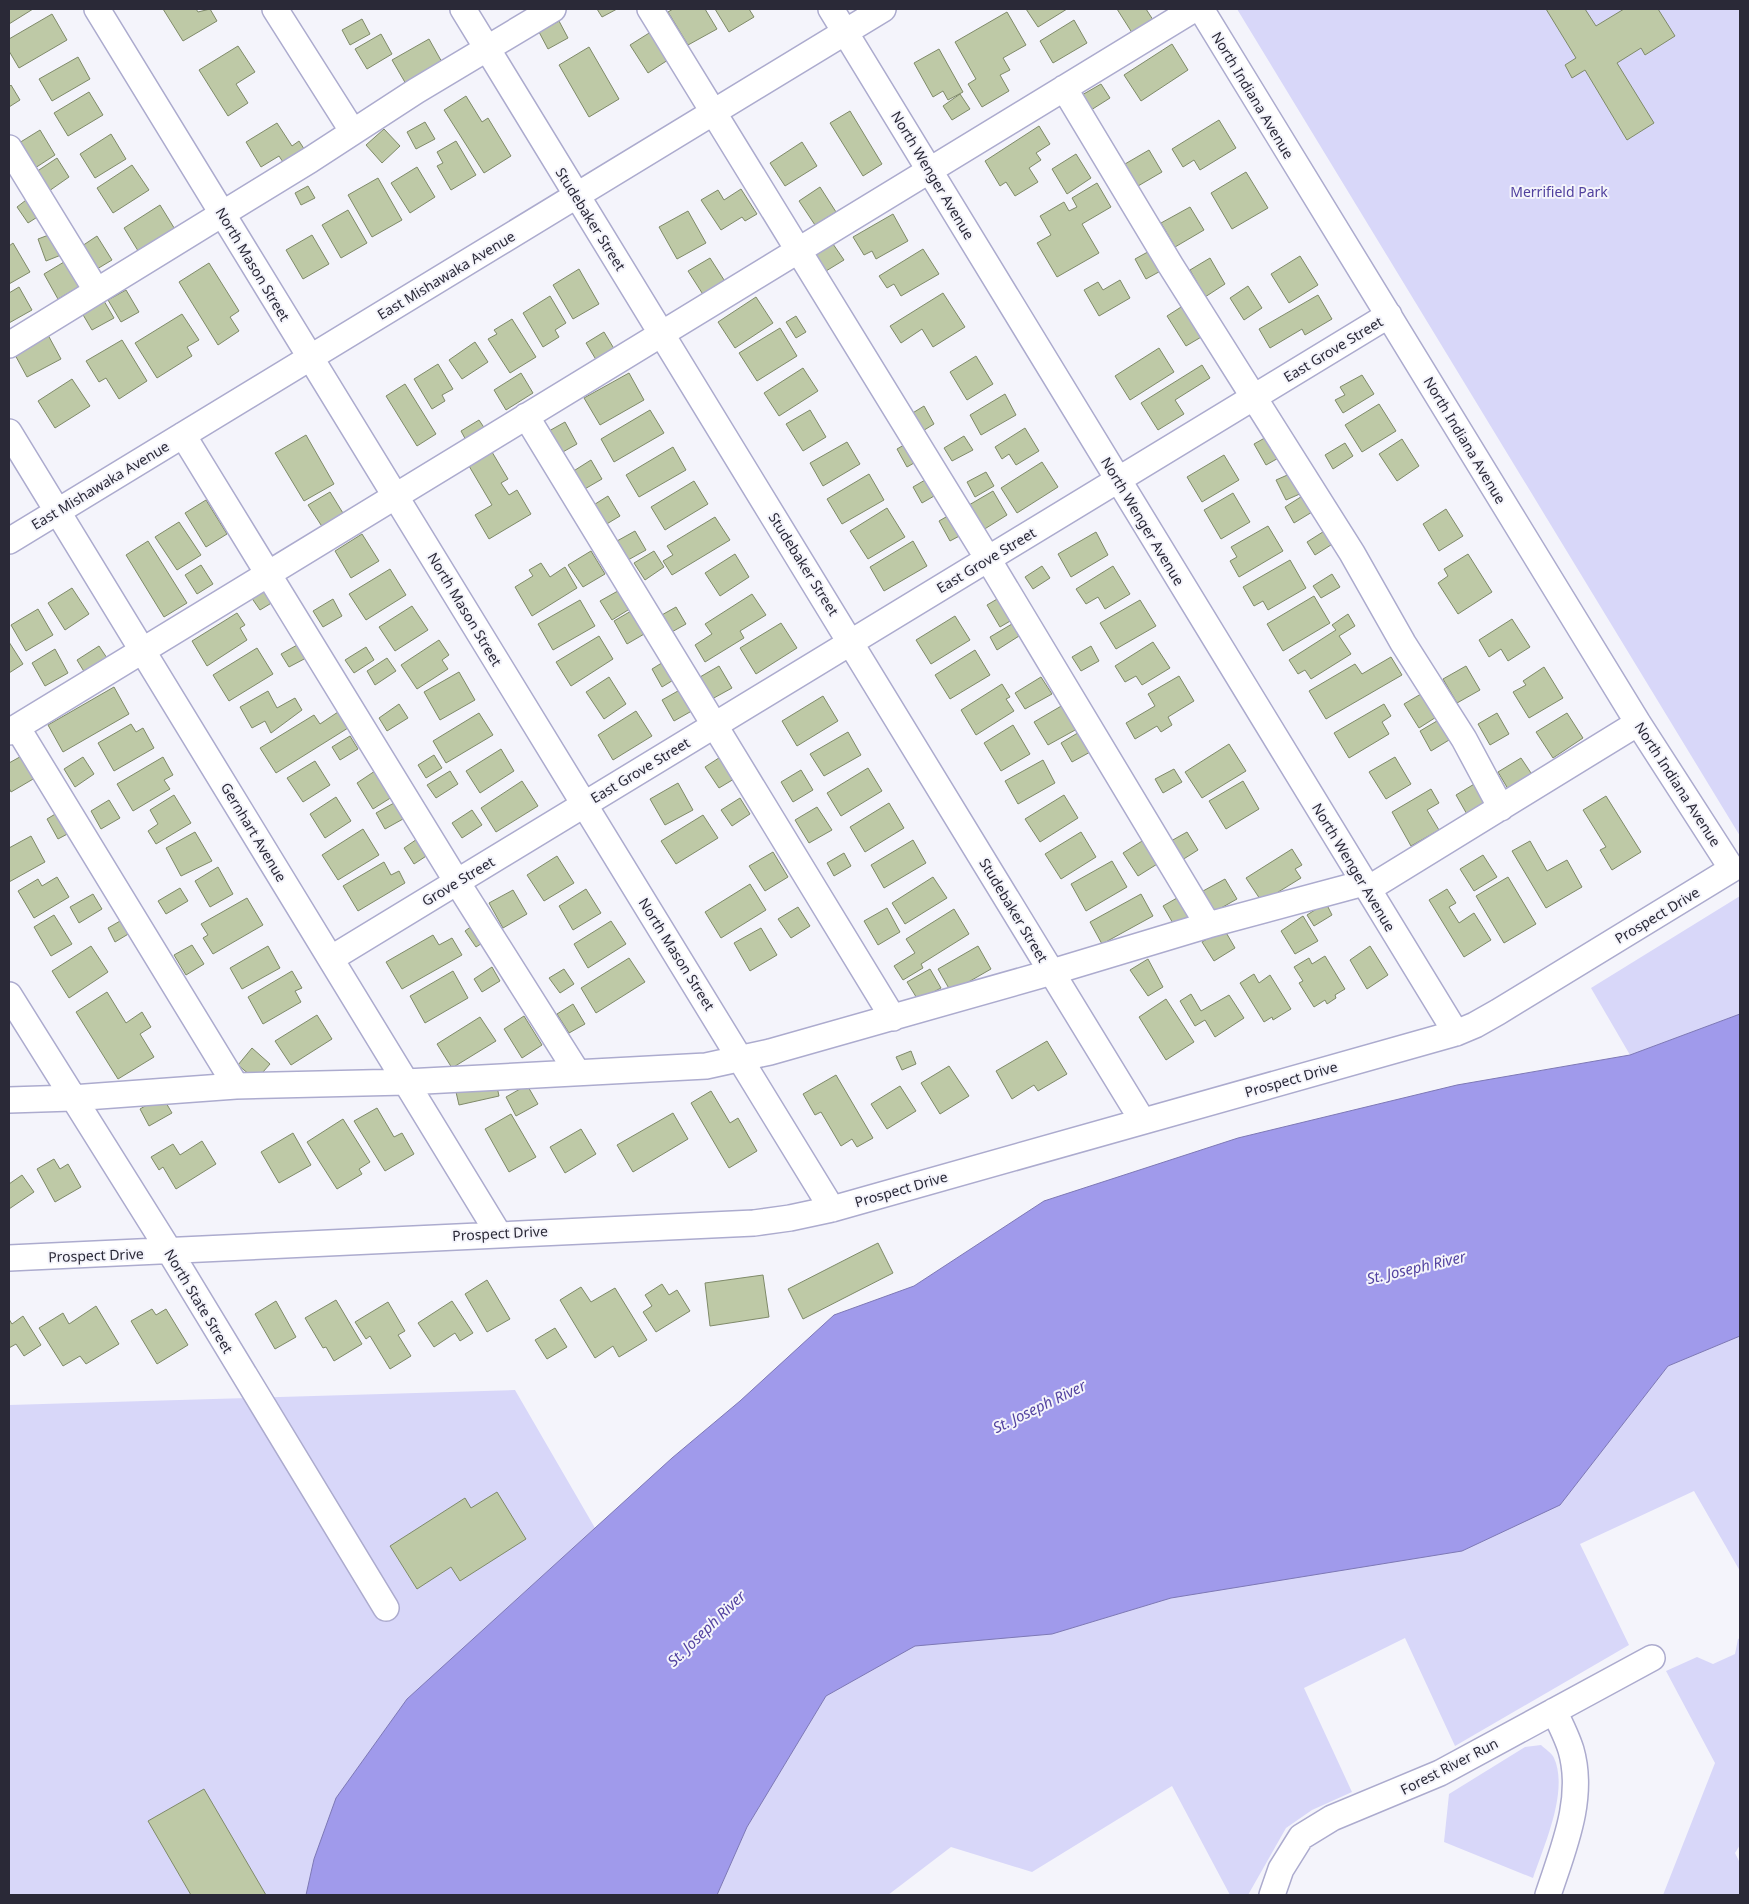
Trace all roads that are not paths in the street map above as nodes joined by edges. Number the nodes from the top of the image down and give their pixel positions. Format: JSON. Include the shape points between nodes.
{"nodes":[{"id":1,"x":97,"y":9,"type":"edge"},
{"id":2,"x":275,"y":9,"type":"edge"},
{"id":3,"x":463,"y":9,"type":"edge"},
{"id":4,"x":553,"y":9,"type":"edge"},
{"id":5,"x":650,"y":9,"type":"edge"},
{"id":6,"x":831,"y":9,"type":"edge"},
{"id":7,"x":883,"y":9,"type":"edge"},
{"id":8,"x":1194,"y":9,"type":"edge"},
{"id":9,"x":1201,"y":9,"type":"edge"},
{"id":10,"x":845,"y":32,"type":"junction"},
{"id":11,"x":487,"y":48,"type":"junction"},
{"id":12,"x":1064,"y":88,"type":"junction"},
{"id":13,"x":713,"y":112,"type":"junction"},
{"id":14,"x":353,"y":132,"type":"junction"},
{"id":15,"x":9,"y":148,"type":"edge"},
{"id":16,"x":930,"y":170,"type":"junction"},
{"id":17,"x":576,"y":195,"type":"junction"},
{"id":18,"x":222,"y":212,"type":"junction"},
{"id":19,"x":797,"y":251,"type":"junction"},
{"id":20,"x":96,"y":290,"type":"junction"},
{"id":21,"x":1388,"y":315,"type":"junction"},
{"id":22,"x":662,"y":334,"type":"junction"},
{"id":23,"x":9,"y":345,"type":"edge"},
{"id":24,"x":309,"y":358,"type":"junction"},
{"id":25,"x":1253,"y":398,"type":"junction"},
{"id":26,"x":526,"y":416,"type":"junction"},
{"id":27,"x":9,"y":432,"type":"edge"},
{"id":28,"x":183,"y":435,"type":"junction"},
{"id":29,"x":1118,"y":480,"type":"junction"},
{"id":30,"x":396,"y":496,"type":"junction"},
{"id":31,"x":57,"y":511,"type":"junction"},
{"id":32,"x":9,"y":541,"type":"edge"},
{"id":33,"x":988,"y":559,"type":"junction"},
{"id":34,"x":269,"y":573,"type":"junction"},
{"id":35,"x":851,"y":642,"type":"junction"},
{"id":36,"x":143,"y":650,"type":"junction"},
{"id":37,"x":1638,"y":724,"type":"junction"},
{"id":38,"x":715,"y":725,"type":"junction"},
{"id":39,"x":13,"y":729,"type":"edge"},
{"id":40,"x":584,"y":804,"type":"junction"},
{"id":41,"x":1501,"y":808,"type":"junction"},
{"id":42,"x":1732,"y":869,"type":"joint"},
{"id":43,"x":457,"y":882,"type":"junction"},
{"id":44,"x":1366,"y":886,"type":"junction"},
{"id":45,"x":1208,"y":925,"type":"junction"},
{"id":46,"x":332,"y":958,"type":"junction"},
{"id":47,"x":1052,"y":972,"type":"junction"},
{"id":48,"x":9,"y":996,"type":"edge"},
{"id":49,"x":893,"y":1018,"type":"junction"},
{"id":50,"x":1456,"y":1033,"type":"junction"},
{"id":51,"x":741,"y":1059,"type":"junction"},
{"id":52,"x":577,"y":1072,"type":"junction"},
{"id":53,"x":406,"y":1082,"type":"junction"},
{"id":54,"x":236,"y":1086,"type":"junction"},
{"id":55,"x":72,"y":1098,"type":"junction"},
{"id":56,"x":9,"y":1100,"type":"edge"},
{"id":57,"x":1142,"y":1120,"type":"junction"},
{"id":58,"x":832,"y":1209,"type":"junction"},
{"id":59,"x":498,"y":1233,"type":"junction"},
{"id":60,"x":170,"y":1252,"type":"junction"},
{"id":61,"x":9,"y":1258,"type":"edge"},
{"id":62,"x":386,"y":1608,"type":"dead end"},
{"id":63,"x":1652,"y":1658,"type":"dead end"},
{"id":64,"x":1554,"y":1711,"type":"junction"},
{"id":65,"x":1272,"y":1895,"type":"edge"},
{"id":66,"x":1548,"y":1895,"type":"edge"}],
"edges":[{"from":1,"to":18,"type":"street","name":"North Mason Street"},
{"from":2,"to":14,"type":"street"},
{"from":3,"to":11,"type":"street","name":"Studebaker Street"},
{"from":4,"to":11,"type":"street"},
{"from":5,"to":13,"type":"street"},
{"from":6,"to":10,"type":"street","name":"North Wenger Avenue"},
{"from":7,"to":10,"type":"street","name":"East Mishawaka Avenue"},
{"from":8,"to":12,"type":"street"},
{"from":9,"to":21,"type":"street","name":"North Indiana Avenue"},
{"from":10,"to":13,"type":"street","name":"East Mishawaka Avenue"},
{"from":10,"to":16,"type":"street","name":"North Wenger Avenue"},
{"from":11,"to":14,"type":"street"},
{"from":11,"to":17,"type":"street","name":"Studebaker Street"},
{"from":12,"to":16,"type":"street"},
{"from":12,"to":25,"type":"street"},
{"from":13,"to":17,"type":"street","name":"East Mishawaka Avenue"},
{"from":13,"to":19,"type":"street"},
{"from":14,"to":18,"type":"street"},
{"from":15,"to":20,"type":"street"},
{"from":16,"to":19,"type":"street"},
{"from":16,"to":29,"type":"street","name":"North Wenger Avenue"},
{"from":17,"to":22,"type":"street","name":"Studebaker Street"},
{"from":17,"to":24,"type":"street","name":"East Mishawaka Avenue"},
{"from":18,"to":20,"type":"street"},
{"from":18,"to":24,"type":"street","name":"North Mason Street"},
{"from":19,"to":22,"type":"street"},
{"from":19,"to":33,"type":"street"},
{"from":20,"to":23,"type":"street"},
{"from":21,"to":25,"type":"street","name":"East Grove Street"},
{"from":21,"to":37,"type":"street","name":"North Indiana Avenue"},
{"from":22,"to":26,"type":"street"},
{"from":22,"to":35,"type":"street","name":"Studebaker Street"},
{"from":24,"to":28,"type":"street","name":"East Mishawaka Avenue"},
{"from":24,"to":30,"type":"street","name":"North Mason Street"},
{"from":25,"to":29,"type":"street","name":"East Grove Street"},
{"from":25,"to":41,"type":"street","via":[[1464,739]]},
{"from":26,"to":30,"type":"street"},
{"from":26,"to":38,"type":"street"},
{"from":27,"to":31,"type":"street","name":"Gernhart Avenue"},
{"from":28,"to":31,"type":"street","name":"East Mishawaka Avenue"},
{"from":28,"to":34,"type":"street"},
{"from":29,"to":33,"type":"street","name":"East Grove Street"},
{"from":29,"to":44,"type":"street","name":"North Wenger Avenue"},
{"from":30,"to":34,"type":"street"},
{"from":30,"to":40,"type":"street","name":"North Mason Street"},
{"from":31,"to":32,"type":"street","name":"East Mishawaka Avenue"},
{"from":31,"to":36,"type":"street","name":"Gernhart Avenue"},
{"from":33,"to":35,"type":"street","name":"East Grove Street"},
{"from":33,"to":45,"type":"street"},
{"from":34,"to":36,"type":"street"},
{"from":34,"to":43,"type":"street"},
{"from":35,"to":38,"type":"street","name":"East Grove Street"},
{"from":35,"to":47,"type":"street","name":"Studebaker Street"},
{"from":36,"to":39,"type":"street"},
{"from":36,"to":46,"type":"street","name":"Gernhart Avenue"},
{"from":37,"to":41,"type":"street"},
{"from":37,"to":42,"type":"street","name":"North Indiana Avenue"},
{"from":38,"to":40,"type":"street","name":"East Grove Street"},
{"from":38,"to":49,"type":"street"},
{"from":39,"to":54,"type":"street"},
{"from":40,"to":43,"type":"street","name":"Grove Street"},
{"from":40,"to":51,"type":"street","name":"North Mason Street"},
{"from":41,"to":44,"type":"street"},
{"from":42,"to":50,"type":"street","name":"Prospect Drive","via":[[1498,1012]]},
{"from":43,"to":46,"type":"street","name":"Grove Street"},
{"from":43,"to":52,"type":"street"},
{"from":44,"to":45,"type":"street"},
{"from":44,"to":50,"type":"street","name":"North Wenger Avenue"},
{"from":45,"to":47,"type":"street"},
{"from":46,"to":53,"type":"street","name":"Gernhart Avenue"},
{"from":47,"to":49,"type":"street"},
{"from":47,"to":57,"type":"street","name":"Studebaker Street"},
{"from":48,"to":55,"type":"street","name":"North State Street"},
{"from":49,"to":51,"type":"street"},
{"from":50,"to":57,"type":"street","name":"Prospect Drive"},
{"from":51,"to":52,"type":"street","via":[[706,1066]]},
{"from":51,"to":58,"type":"street","name":"North Mason Street"},
{"from":52,"to":53,"type":"street"},
{"from":53,"to":54,"type":"street"},
{"from":53,"to":59,"type":"street","name":"Gernhart Avenue"},
{"from":54,"to":55,"type":"street"},
{"from":55,"to":56,"type":"street"},
{"from":55,"to":60,"type":"street","name":"North State Street"},
{"from":57,"to":58,"type":"street","name":"Prospect Drive"},
{"from":58,"to":59,"type":"street","name":"Prospect Drive","via":[[754,1223]]},
{"from":59,"to":60,"type":"street","name":"Prospect Drive"},
{"from":60,"to":61,"type":"street","name":"Prospect Drive"},
{"from":60,"to":62,"type":"street","name":"North State Street"},
{"from":63,"to":64,"type":"street","name":"Forest River Run"},
{"from":64,"to":65,"type":"street","name":"Forest River Run","via":[[1440,1773],[1332,1818],[1301,1837],[1281,1869]]},
{"from":64,"to":66,"type":"street","via":[[1571,1750],[1575,1778],[1574,1805]]}]}
